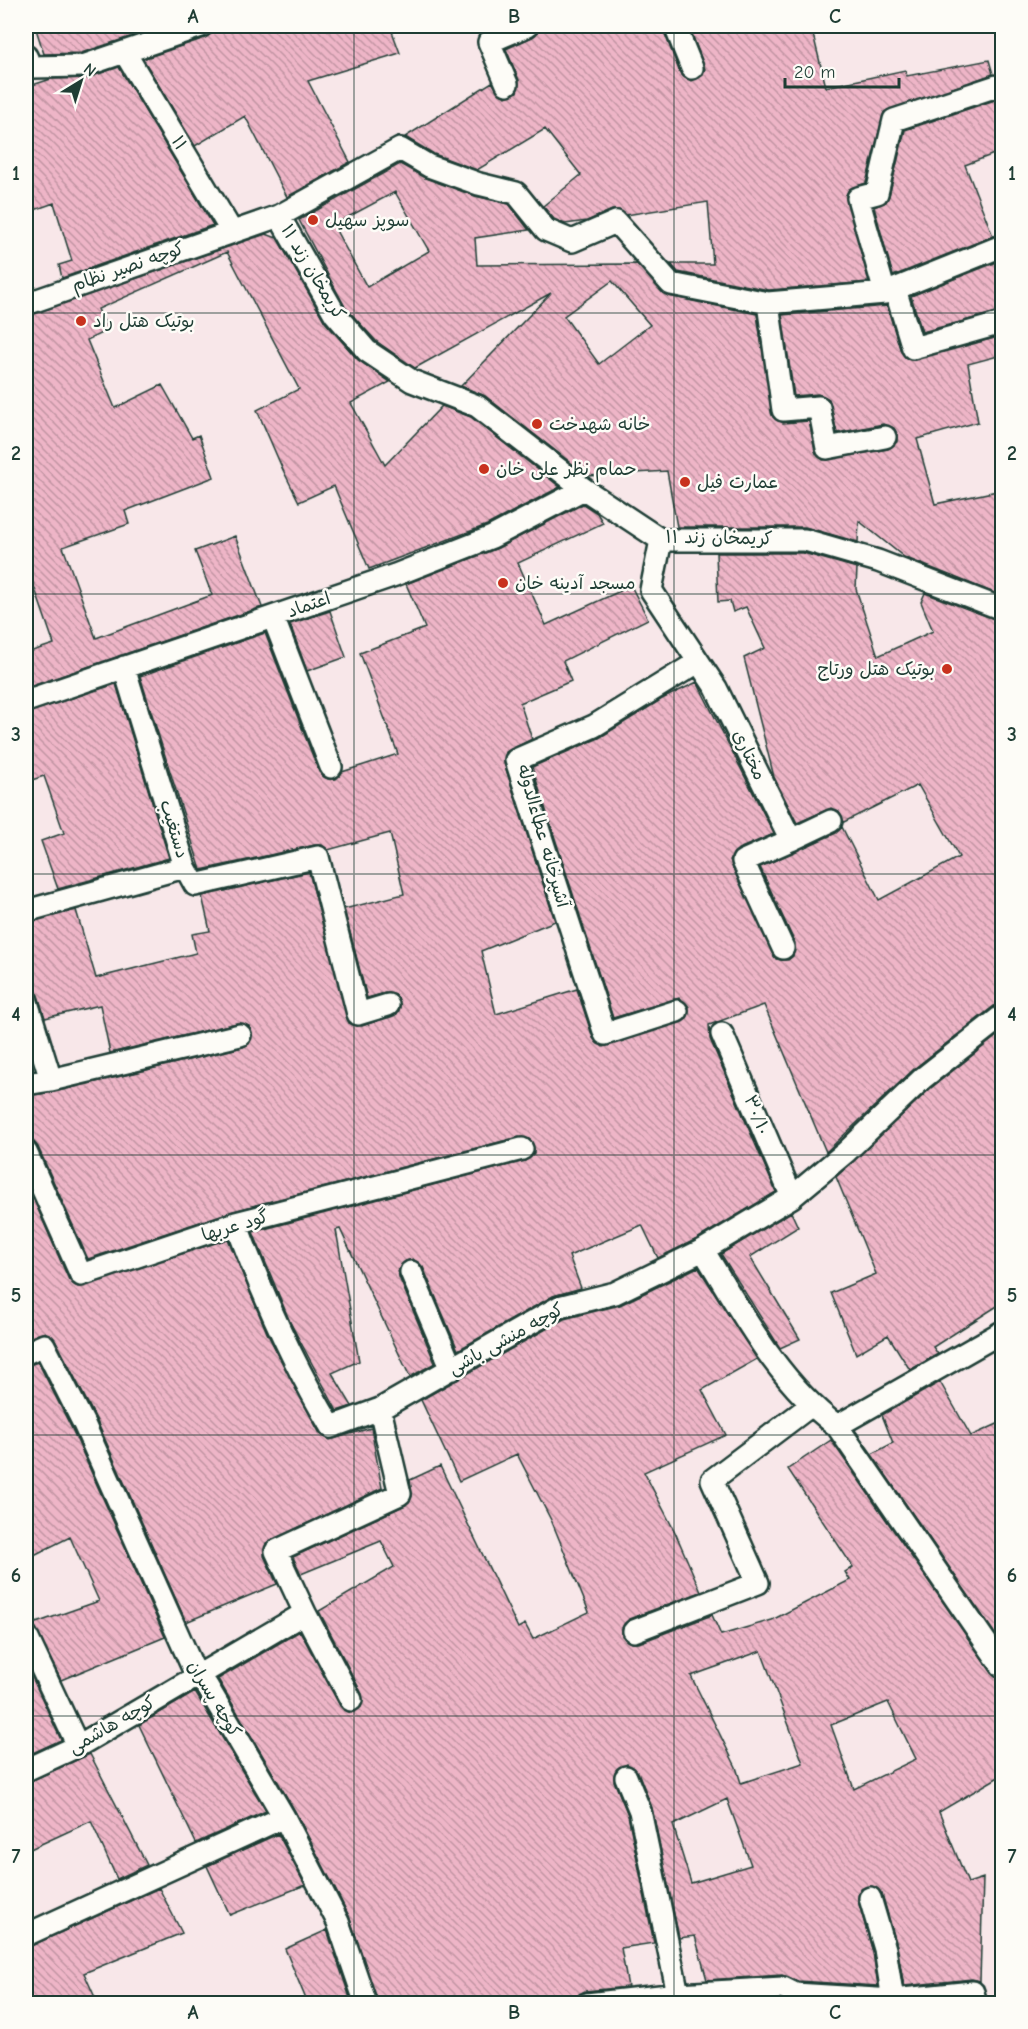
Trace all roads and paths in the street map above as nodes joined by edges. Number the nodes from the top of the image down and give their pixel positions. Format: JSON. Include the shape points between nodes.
{"nodes":[{"id":1,"x":201,"y":26,"type":"edge"},
{"id":2,"x":527,"y":26,"type":"edge"},
{"id":3,"x":675,"y":26,"type":"edge"},
{"id":4,"x":125,"y":53,"type":"junction"},
{"id":5,"x":26,"y":56,"type":"edge"},
{"id":6,"x":692,"y":68,"type":"dead end"},
{"id":7,"x":507,"y":84,"type":"dead end"},
{"id":8,"x":997,"y":86,"type":"dead end"},
{"id":9,"x":279,"y":216,"type":"junction"},
{"id":10,"x":232,"y":232,"type":"junction"},
{"id":11,"x":1002,"y":246,"type":"edge"},
{"id":12,"x":890,"y":291,"type":"junction"},
{"id":13,"x":768,"y":303,"type":"junction"},
{"id":14,"x":26,"y":304,"type":"edge"},
{"id":15,"x":1002,"y":323,"type":"edge"},
{"id":16,"x":885,"y":437,"type":"dead end"},
{"id":17,"x":584,"y":489,"type":"junction"},
{"id":18,"x":661,"y":540,"type":"junction"},
{"id":19,"x":1002,"y":609,"type":"edge"},
{"id":20,"x":273,"y":617,"type":"junction"},
{"id":21,"x":698,"y":662,"type":"junction"},
{"id":22,"x":124,"y":668,"type":"junction"},
{"id":23,"x":26,"y":701,"type":"edge"},
{"id":24,"x":331,"y":767,"type":"dead end"},
{"id":25,"x":831,"y":821,"type":"dead end"},
{"id":26,"x":791,"y":840,"type":"junction"},
{"id":27,"x":185,"y":867,"type":"junction"},
{"id":28,"x":26,"y":911,"type":"edge"},
{"id":29,"x":783,"y":948,"type":"dead end"},
{"id":30,"x":26,"y":999,"type":"edge"},
{"id":31,"x":388,"y":1005,"type":"dead end"},
{"id":32,"x":677,"y":1011,"type":"dead end"},
{"id":33,"x":1002,"y":1016,"type":"edge"},
{"id":34,"x":722,"y":1034,"type":"dead end"},
{"id":35,"x":240,"y":1035,"type":"dead end"},
{"id":36,"x":51,"y":1080,"type":"junction"},
{"id":37,"x":26,"y":1084,"type":"edge"},
{"id":38,"x":522,"y":1149,"type":"dead end"},
{"id":39,"x":26,"y":1152,"type":"edge"},
{"id":40,"x":792,"y":1197,"type":"junction"},
{"id":41,"x":236,"y":1223,"type":"junction"},
{"id":42,"x":703,"y":1250,"type":"junction"},
{"id":43,"x":411,"y":1272,"type":"dead end"},
{"id":44,"x":1002,"y":1332,"type":"edge"},
{"id":45,"x":26,"y":1353,"type":"edge"},
{"id":46,"x":452,"y":1368,"type":"junction"},
{"id":47,"x":810,"y":1406,"type":"junction"},
{"id":48,"x":380,"y":1409,"type":"junction"},
{"id":49,"x":837,"y":1426,"type":"junction"},
{"id":50,"x":305,"y":1613,"type":"junction"},
{"id":51,"x":634,"y":1631,"type":"dead end"},
{"id":52,"x":26,"y":1635,"type":"edge"},
{"id":53,"x":1002,"y":1666,"type":"edge"},
{"id":54,"x":196,"y":1675,"type":"junction"},
{"id":55,"x":351,"y":1700,"type":"dead end"},
{"id":56,"x":78,"y":1746,"type":"junction"},
{"id":57,"x":26,"y":1770,"type":"edge"},
{"id":58,"x":626,"y":1777,"type":"dead end"},
{"id":59,"x":284,"y":1817,"type":"junction"},
{"id":60,"x":870,"y":1898,"type":"dead end"},
{"id":61,"x":26,"y":1935,"type":"edge"},
{"id":62,"x":678,"y":1994,"type":"junction"},
{"id":63,"x":784,"y":1996,"type":"edge"},
{"id":64,"x":893,"y":2000,"type":"junction"},
{"id":65,"x":366,"y":2004,"type":"edge"},
{"id":66,"x":587,"y":2004,"type":"edge"},
{"id":67,"x":976,"y":2004,"type":"edge"}],
"edges":[{"from":1,"to":4,"type":"lane"},
{"from":2,"to":7,"type":"lane","via":[[489,42]]},
{"from":3,"to":6,"type":"lane"},
{"from":4,"to":5,"type":"lane","via":[[83,66],[32,67]]},
{"from":4,"to":10,"type":"lane","name":"۱۱"},
{"from":8,"to":12,"type":"lane","via":[[894,120],[877,193],[858,198]]},
{"from":9,"to":10,"type":"lane","name":"کریمخان زند ۱۱"},
{"from":9,"to":13,"type":"lane","via":[[400,149],[429,166],[516,193],[546,230],[572,241],[616,222],[671,284]]},
{"from":9,"to":17,"type":"lane","name":"کریمخان زند ۱۱","via":[[335,314],[366,351],[412,381],[477,406]]},
{"from":10,"to":14,"type":"lane","name":"کوچه نصیر نظام"},
{"from":11,"to":12,"type":"lane"},
{"from":12,"to":13,"type":"lane"},
{"from":12,"to":15,"type":"lane","via":[[913,348]]},
{"from":13,"to":16,"type":"lane","via":[[783,410],[819,407],[827,448]]},
{"from":17,"to":18,"type":"lane","name":"کریمخان زند ۱۱"},
{"from":17,"to":20,"type":"lane","name":"اعتماد","via":[[492,537]]},
{"from":18,"to":19,"type":"lane","name":"کریمخان زند ۱۱","via":[[805,540],[878,561]]},
{"from":18,"to":21,"type":"lane","name":"مختاری","via":[[651,590]]},
{"from":20,"to":22,"type":"lane","name":"اعتماد"},
{"from":20,"to":24,"type":"lane"},
{"from":21,"to":26,"type":"lane","name":"مختاری","via":[[716,688]]},
{"from":21,"to":32,"type":"lane","name":"آشپرخانه عطاءالدوله","via":[[594,726],[516,760],[604,1034]]},
{"from":22,"to":23,"type":"lane","name":"اعتماد"},
{"from":22,"to":27,"type":"lane","name":"دستغیب"},
{"from":25,"to":26,"type":"lane"},
{"from":26,"to":29,"type":"lane","via":[[744,861]]},
{"from":27,"to":28,"type":"lane","name":"دستغیب"},
{"from":27,"to":31,"type":"lane","via":[[195,885],[318,857],[358,1014]]},
{"from":30,"to":36,"type":"lane"},
{"from":33,"to":40,"type":"lane","name":"کوچه منشی باشی","via":[[924,1078]]},
{"from":34,"to":40,"type":"lane","name":"۳۰/۱۰"},
{"from":35,"to":36,"type":"lane"},
{"from":36,"to":37,"type":"lane"},
{"from":38,"to":41,"type":"lane","name":"گود عربها"},
{"from":39,"to":41,"type":"lane","name":"گود عربها","via":[[81,1275]]},
{"from":40,"to":42,"type":"lane","name":"کوچه منشی باشی"},
{"from":41,"to":48,"type":"lane","name":"کوچه منشی باشی","via":[[254,1274],[300,1376],[331,1427]]},
{"from":42,"to":46,"type":"lane","name":"کوچه منشی باشی","via":[[615,1293],[559,1306]]},
{"from":42,"to":47,"type":"lane","via":[[768,1355]]},
{"from":43,"to":46,"type":"lane"},
{"from":44,"to":49,"type":"lane"},
{"from":45,"to":54,"type":"lane","name":"کوچه پسران","via":[[44,1345],[84,1424]]},
{"from":46,"to":48,"type":"lane","name":"کوچه منشی باشی"},
{"from":47,"to":49,"type":"lane"},
{"from":47,"to":51,"type":"lane","via":[[712,1480],[758,1583]]},
{"from":48,"to":50,"type":"lane","via":[[400,1494],[276,1551]]},
{"from":49,"to":53,"type":"lane"},
{"from":50,"to":54,"type":"lane"},
{"from":50,"to":55,"type":"lane"},
{"from":52,"to":56,"type":"lane"},
{"from":54,"to":56,"type":"lane","name":"کوچه هاشمی"},
{"from":54,"to":59,"type":"lane","name":"کوچه پسران","via":[[207,1686]]},
{"from":56,"to":57,"type":"lane","name":"کوچه هاشمی"},
{"from":58,"to":62,"type":"lane","via":[[640,1811]]},
{"from":59,"to":61,"type":"lane"},
{"from":59,"to":65,"type":"lane","name":"کوچه پسران","via":[[338,1922]]},
{"from":60,"to":64,"type":"lane","via":[[885,1949]]},
{"from":62,"to":63,"type":"lane"},
{"from":62,"to":66,"type":"lane"},
{"from":63,"to":64,"type":"lane"},
{"from":64,"to":67,"type":"lane","via":[[973,1992]]}]}
